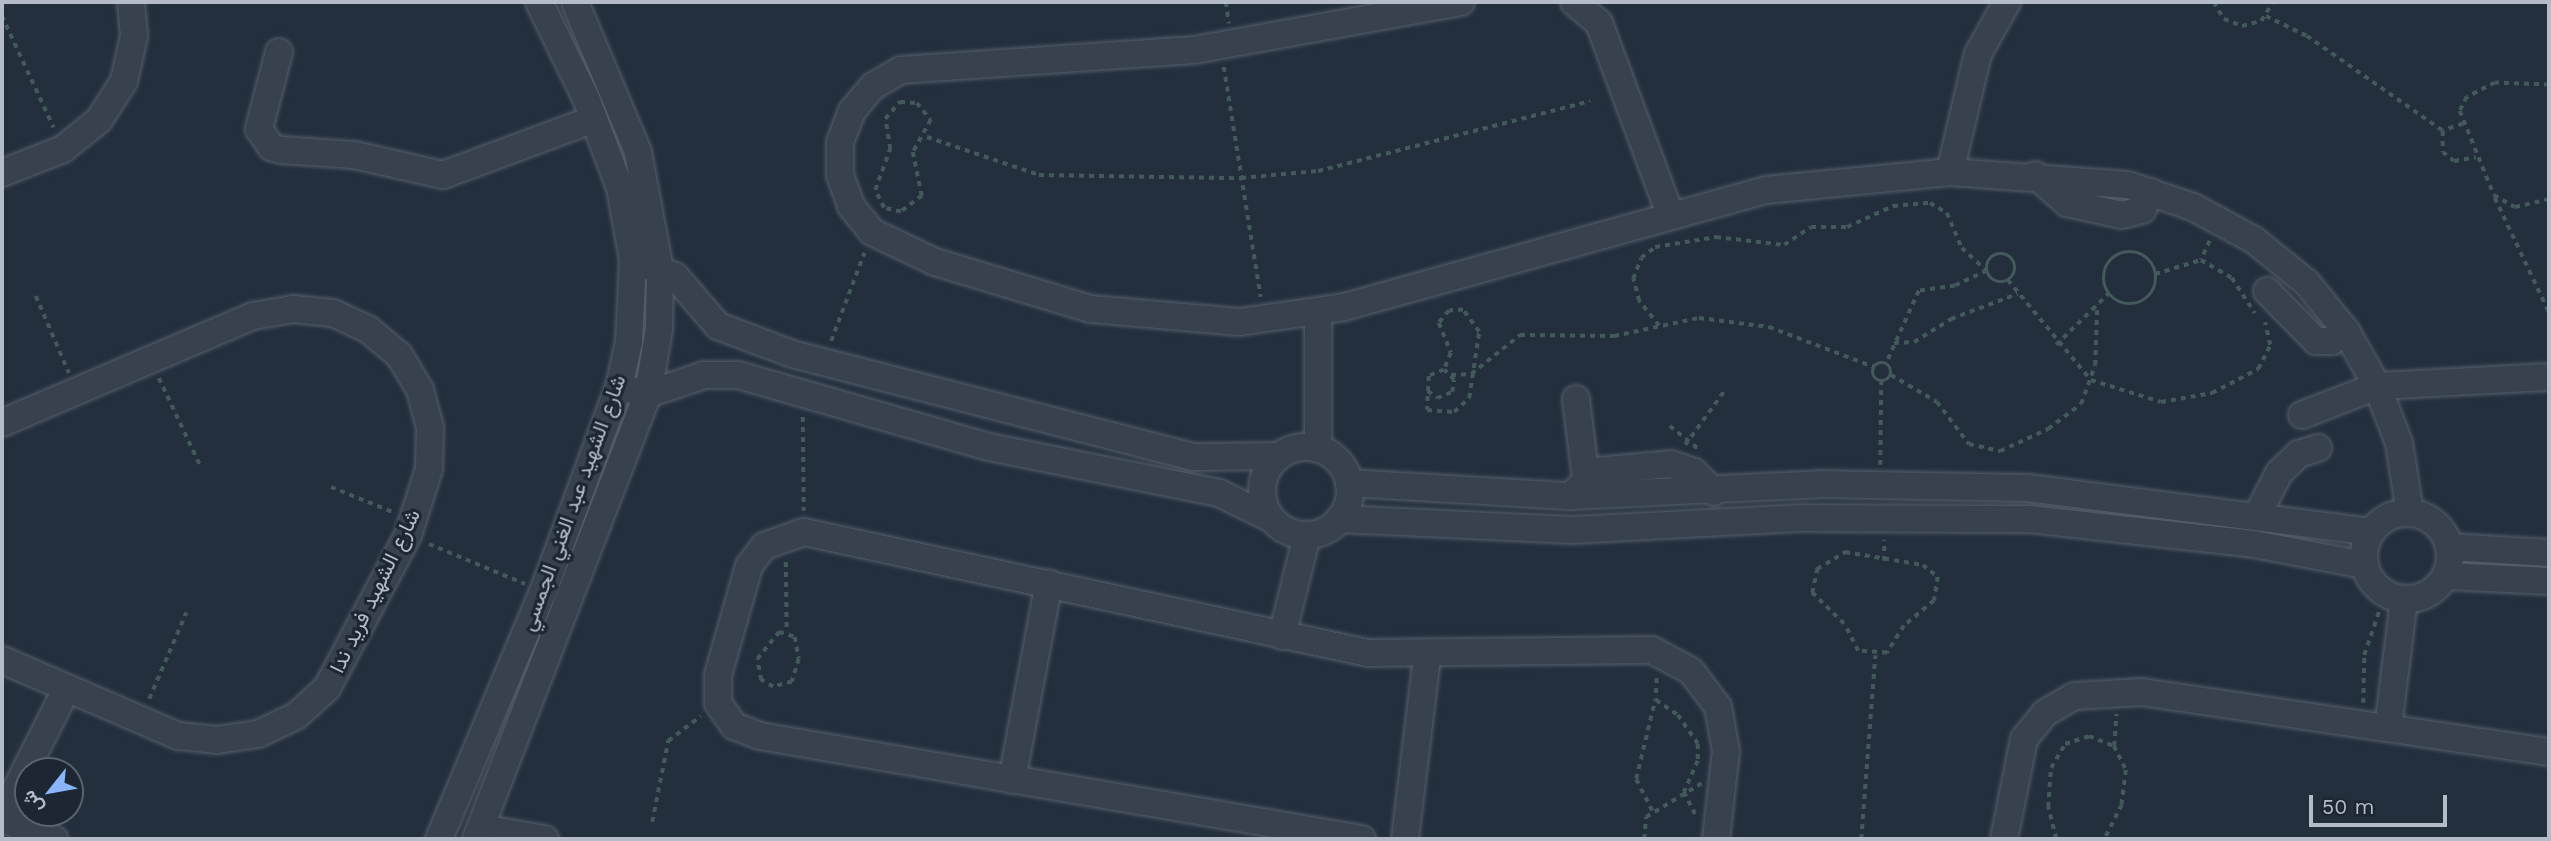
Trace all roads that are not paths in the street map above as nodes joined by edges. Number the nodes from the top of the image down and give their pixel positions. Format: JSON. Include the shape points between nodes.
{"nodes":[{"id":1,"x":131,"y":2,"type":"edge"},
{"id":2,"x":539,"y":2,"type":"edge"},
{"id":3,"x":575,"y":2,"type":"edge"},
{"id":4,"x":1461,"y":2,"type":"edge"},
{"id":5,"x":1574,"y":2,"type":"edge"},
{"id":6,"x":2007,"y":2,"type":"edge"},
{"id":7,"x":279,"y":52,"type":"dead end"},
{"id":8,"x":594,"y":119,"type":"junction"},
{"id":9,"x":1950,"y":172,"type":"junction"},
{"id":10,"x":2,"y":173,"type":"edge"},
{"id":11,"x":1671,"y":214,"type":"junction"},
{"id":12,"x":633,"y":260,"type":"junction"},
{"id":13,"x":660,"y":270,"type":"junction"},
{"id":14,"x":2267,"y":290,"type":"dead end"},
{"id":15,"x":1318,"y":312,"type":"junction"},
{"id":16,"x":2346,"y":331,"type":"junction"},
{"id":17,"x":2549,"y":377,"type":"edge"},
{"id":18,"x":2377,"y":386,"type":"junction"},
{"id":19,"x":620,"y":387,"type":"junction"},
{"id":20,"x":648,"y":394,"type":"junction"},
{"id":21,"x":1576,"y":399,"type":"dead end"},
{"id":22,"x":2302,"y":415,"type":"dead end"},
{"id":23,"x":2,"y":423,"type":"edge"},
{"id":24,"x":2318,"y":448,"type":"dead end"},
{"id":25,"x":1318,"y":449,"type":"junction"},
{"id":26,"x":1279,"y":456,"type":"junction"},
{"id":27,"x":1349,"y":483,"type":"junction"},
{"id":28,"x":1579,"y":488,"type":"junction"},
{"id":29,"x":1714,"y":492,"type":"junction"},
{"id":30,"x":2410,"y":513,"type":"junction"},
{"id":31,"x":2257,"y":516,"type":"junction"},
{"id":32,"x":1270,"y":518,"type":"junction"},
{"id":33,"x":1339,"y":519,"type":"junction"},
{"id":34,"x":2371,"y":532,"type":"junction"},
{"id":35,"x":1307,"y":535,"type":"junction"},
{"id":36,"x":2449,"y":547,"type":"junction"},
{"id":37,"x":2549,"y":553,"type":"edge"},
{"id":38,"x":2364,"y":565,"type":"junction"},
{"id":39,"x":2446,"y":576,"type":"junction"},
{"id":40,"x":2549,"y":581,"type":"edge"},
{"id":41,"x":1049,"y":583,"type":"junction"},
{"id":42,"x":2396,"y":597,"type":"junction"},
{"id":43,"x":1282,"y":636,"type":"junction"},
{"id":44,"x":1427,"y":657,"type":"junction"},
{"id":45,"x":2,"y":660,"type":"edge"},
{"id":46,"x":66,"y":690,"type":"junction"},
{"id":47,"x":2388,"y":728,"type":"junction"},
{"id":48,"x":2549,"y":752,"type":"edge"},
{"id":49,"x":1012,"y":780,"type":"junction"},
{"id":50,"x":2,"y":818,"type":"edge"},
{"id":51,"x":479,"y":834,"type":"edge"},
{"id":52,"x":1708,"y":834,"type":"edge"},
{"id":53,"x":54,"y":839,"type":"edge"},
{"id":54,"x":439,"y":839,"type":"edge"},
{"id":55,"x":545,"y":839,"type":"edge"},
{"id":56,"x":1362,"y":839,"type":"edge"},
{"id":57,"x":1405,"y":839,"type":"edge"},
{"id":58,"x":2004,"y":839,"type":"edge"}],
"edges":[{"from":1,"to":10,"type":"street","via":[[134,36],[124,81],[99,120],[63,149]]},
{"from":2,"to":8,"type":"street","name":"شارع الشهيد عبد الغني الجمسي"},
{"from":3,"to":13,"type":"street","name":"شارع الشهيد عبد الغني الجمسي","via":[[638,152]]},
{"from":4,"to":15,"type":"street","via":[[1221,46],[901,70],[873,86],[852,111],[840,142],[840,175],[851,206],[872,232],[935,262],[1091,309],[1163,319],[1265,320]]},
{"from":5,"to":11,"type":"street","via":[[1599,23]]},
{"from":6,"to":9,"type":"street","via":[[1978,54]]},
{"from":7,"to":8,"type":"street","via":[[259,129],[271,147],[281,150],[354,155],[443,175]]},
{"from":8,"to":12,"type":"street","name":"شارع الشهيد عبد الغني الجمسي","via":[[620,188]]},
{"from":9,"to":11,"type":"street","via":[[1766,190]]},
{"from":9,"to":16,"type":"street","via":[[2035,175],[2150,192],[2220,222],[2307,284]]},
{"from":11,"to":15,"type":"street"},
{"from":12,"to":13,"type":"street"},
{"from":12,"to":19,"type":"street","name":"شارع الشهيد عبد الغني الجمسي"},
{"from":13,"to":20,"type":"street","name":"شارع الشهيد عبد الغني الجمسي","via":[[659,329]]},
{"from":13,"to":26,"type":"street","via":[[685,285],[718,326],[823,364],[1193,457]]},
{"from":14,"to":16,"type":"street","via":[[2316,341],[2332,341]]},
{"from":15,"to":25,"type":"street"},
{"from":16,"to":18,"type":"street"},
{"from":17,"to":18,"type":"street"},
{"from":18,"to":22,"type":"street"},
{"from":18,"to":30,"type":"street","via":[[2399,443]]},
{"from":19,"to":20,"type":"street"},
{"from":19,"to":54,"type":"street","name":"شارع الشهيد عبد الغني الجمسي","via":[[542,592]]},
{"from":20,"to":32,"type":"street","via":[[704,375],[738,375],[989,447],[1219,493]]},
{"from":20,"to":51,"type":"street","name":"شارع الشهيد عبد الغني الجمسي"},
{"from":21,"to":28,"type":"street"},
{"from":23,"to":46,"type":"street","name":"شارع الشهيد فريد ندا","via":[[253,316],[293,309],[333,313],[369,330],[399,355],[420,390],[430,428],[429,469],[411,528],[327,688],[296,716],[258,734],[217,740],[178,736]]},
{"from":24,"to":31,"type":"street","via":[[2299,454],[2279,473]]},
{"from":25,"to":26,"type":"street"},
{"from":25,"to":27,"type":"street","via":[[1338,462]]},
{"from":26,"to":32,"type":"street","via":[[1261,492]]},
{"from":27,"to":28,"type":"street"},
{"from":27,"to":33,"type":"street"},
{"from":28,"to":29,"type":"street"},
{"from":28,"to":29,"type":"street","via":[[1611,468],[1671,464],[1694,472]]},
{"from":29,"to":31,"type":"street","via":[[1880,484],[2028,488]]},
{"from":30,"to":34,"type":"street","via":[[2388,517]]},
{"from":30,"to":36,"type":"street","via":[[2431,520]]},
{"from":31,"to":34,"type":"street"},
{"from":32,"to":35,"type":"street"},
{"from":33,"to":35,"type":"street"},
{"from":33,"to":38,"type":"street","via":[[1572,530],[1818,517],[2029,519],[2204,537]]},
{"from":34,"to":38,"type":"street"},
{"from":35,"to":43,"type":"street"},
{"from":36,"to":37,"type":"street"},
{"from":36,"to":39,"type":"street"},
{"from":38,"to":42,"type":"street"},
{"from":39,"to":40,"type":"street"},
{"from":39,"to":42,"type":"street","via":[[2424,596]]},
{"from":41,"to":43,"type":"street"},
{"from":41,"to":49,"type":"street"},
{"from":41,"to":49,"type":"street","via":[[795,534],[764,546],[749,566],[718,676],[718,703],[734,726],[760,736]]},
{"from":42,"to":47,"type":"street"},
{"from":43,"to":44,"type":"street"},
{"from":44,"to":52,"type":"street","via":[[1607,647],[1652,650],[1691,671],[1718,707],[1726,751]]},
{"from":44,"to":57,"type":"street"},
{"from":45,"to":46,"type":"street","name":"شارع الشهيد فريد ندا"},
{"from":46,"to":50,"type":"street"},
{"from":47,"to":48,"type":"street"},
{"from":47,"to":58,"type":"street","via":[[2107,691],[2075,695],[2045,713],[2024,739]]},
{"from":49,"to":56,"type":"street"},
{"from":50,"to":53,"type":"street"},
{"from":51,"to":55,"type":"street"}]}
